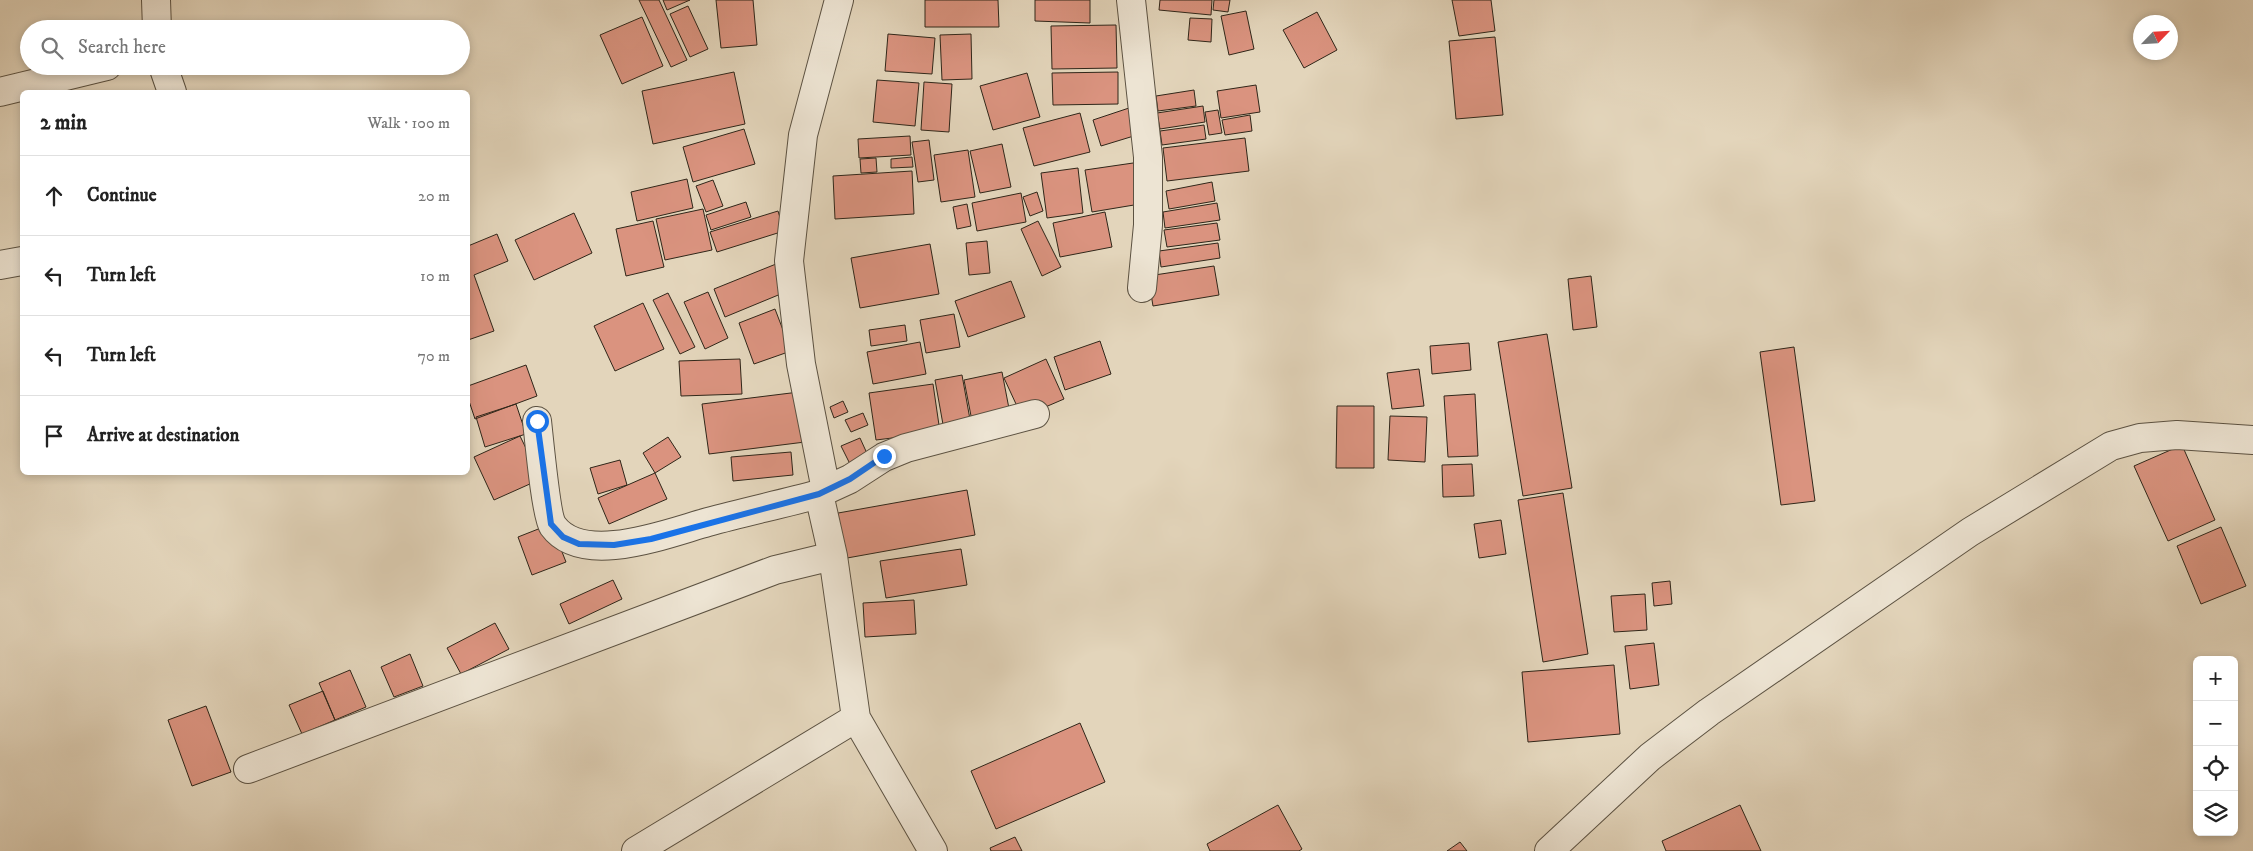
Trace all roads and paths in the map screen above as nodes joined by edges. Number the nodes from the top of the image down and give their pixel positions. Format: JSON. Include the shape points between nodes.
{"nodes":[{"id":1,"x":156,"y":0,"type":"edge"},
{"id":2,"x":839,"y":0,"type":"edge"},
{"id":3,"x":1131,"y":0,"type":"edge"},
{"id":4,"x":157,"y":20,"type":"edge"},
{"id":5,"x":70,"y":75,"type":"edge"},
{"id":6,"x":166,"y":75,"type":"edge"},
{"id":7,"x":171,"y":90,"type":"edge"},
{"id":8,"x":0,"y":92,"type":"edge"},
{"id":9,"x":20,"y":261,"type":"edge"},
{"id":10,"x":0,"y":265,"type":"edge"},
{"id":11,"x":1142,"y":288,"type":"dead end"},
{"id":12,"x":1035,"y":414,"type":"dead end"},
{"id":13,"x":537,"y":421,"type":"dead end"},
{"id":14,"x":2253,"y":440,"type":"edge"},
{"id":15,"x":823,"y":492,"type":"junction"},
{"id":16,"x":832,"y":556,"type":"junction"},
{"id":17,"x":856,"y":718,"type":"junction"},
{"id":18,"x":248,"y":769,"type":"dead end"},
{"id":19,"x":636,"y":851,"type":"edge"},
{"id":20,"x":933,"y":851,"type":"edge"},
{"id":21,"x":1549,"y":851,"type":"edge"}],
"edges":[{"from":1,"to":4,"type":"street"},
{"from":2,"to":15,"type":"street","via":[[803,135],[789,261],[801,364]]},
{"from":3,"to":11,"type":"street","via":[[1148,157],[1148,225]]},
{"from":5,"to":8,"type":"street"},
{"from":6,"to":7,"type":"street"},
{"from":9,"to":10,"type":"street"},
{"from":12,"to":15,"type":"street","via":[[884,456],[850,479]]},
{"from":13,"to":15,"type":"street","via":[[551,524],[563,537],[579,544],[614,545],[651,539]]},
{"from":14,"to":21,"type":"street","via":[[2177,434],[2140,438],[2111,446],[1970,532],[1709,712],[1650,757]]},
{"from":15,"to":16,"type":"street"},
{"from":16,"to":17,"type":"street"},
{"from":16,"to":18,"type":"street","via":[[776,570]]},
{"from":17,"to":19,"type":"street"},
{"from":17,"to":20,"type":"street"}]}
